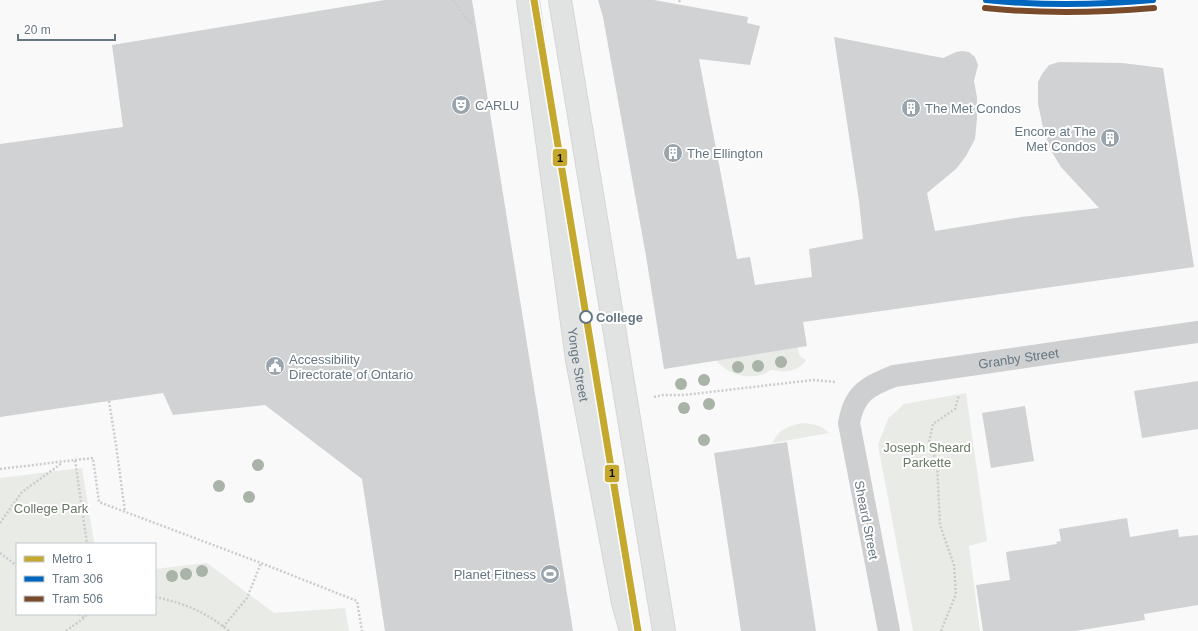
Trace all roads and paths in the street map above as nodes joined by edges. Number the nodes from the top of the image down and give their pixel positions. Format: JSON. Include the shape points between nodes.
{"nodes":[{"id":1,"x":453,"y":0,"type":"edge"},
{"id":2,"x":528,"y":0,"type":"edge"},
{"id":3,"x":560,"y":0,"type":"edge"},
{"id":4,"x":472,"y":26,"type":"dead end"},
{"id":5,"x":1198,"y":332,"type":"edge"},
{"id":6,"x":842,"y":383,"type":"dead end"},
{"id":7,"x":961,"y":389,"type":"dead end"},
{"id":8,"x":109,"y":402,"type":"dead end"},
{"id":9,"x":626,"y":403,"type":"junction"},
{"id":10,"x":851,"y":408,"type":"joint"},
{"id":11,"x":75,"y":460,"type":"junction"},
{"id":12,"x":63,"y":462,"type":"junction"},
{"id":13,"x":0,"y":469,"type":"edge"},
{"id":14,"x":125,"y":512,"type":"junction"},
{"id":15,"x":0,"y":523,"type":"edge"},
{"id":16,"x":87,"y":543,"type":"edge"},
{"id":17,"x":0,"y":553,"type":"edge"},
{"id":18,"x":260,"y":562,"type":"junction"},
{"id":19,"x":16,"y":565,"type":"edge"},
{"id":20,"x":156,"y":597,"type":"edge"},
{"id":21,"x":80,"y":615,"type":"edge"},
{"id":22,"x":86,"y":615,"type":"edge"},
{"id":23,"x":84,"y":618,"type":"junction"},
{"id":24,"x":223,"y":627,"type":"junction"},
{"id":25,"x":66,"y":631,"type":"edge"},
{"id":26,"x":229,"y":631,"type":"edge"},
{"id":27,"x":362,"y":631,"type":"edge"},
{"id":28,"x":631,"y":631,"type":"edge"},
{"id":29,"x":664,"y":631,"type":"edge"},
{"id":30,"x":889,"y":631,"type":"edge"},
{"id":31,"x":941,"y":631,"type":"edge"}],
"edges":[{"from":1,"to":4,"type":"path"},
{"from":2,"to":28,"type":"main road","name":"Yonge Street","via":[[577,360],[623,603]]},
{"from":3,"to":9,"type":"main road"},
{"from":5,"to":10,"type":"street","name":"Granby Street","via":[[894,376],[875,383],[859,396]]},
{"from":6,"to":9,"type":"path","via":[[813,380],[684,395],[663,395]]},
{"from":7,"to":31,"type":"path","via":[[955,409],[933,424],[929,442],[937,463],[940,525],[954,565],[956,594]]},
{"from":8,"to":14,"type":"path"},
{"from":9,"to":29,"type":"main road"},
{"from":10,"to":30,"type":"street","name":"Sheard Street","via":[[849,423]]},
{"from":11,"to":12,"type":"path"},
{"from":11,"to":14,"type":"path","via":[[93,458],[99,502]]},
{"from":11,"to":16,"type":"path"},
{"from":12,"to":13,"type":"path"},
{"from":12,"to":15,"type":"path","via":[[22,492]]},
{"from":14,"to":18,"type":"path"},
{"from":17,"to":19,"type":"path"},
{"from":18,"to":24,"type":"path","via":[[247,598]]},
{"from":18,"to":27,"type":"path","via":[[356,601]]},
{"from":20,"to":24,"type":"path","via":[[190,606]]},
{"from":21,"to":23,"type":"path"},
{"from":22,"to":23,"type":"path"},
{"from":23,"to":25,"type":"path"},
{"from":24,"to":26,"type":"path"}]}
